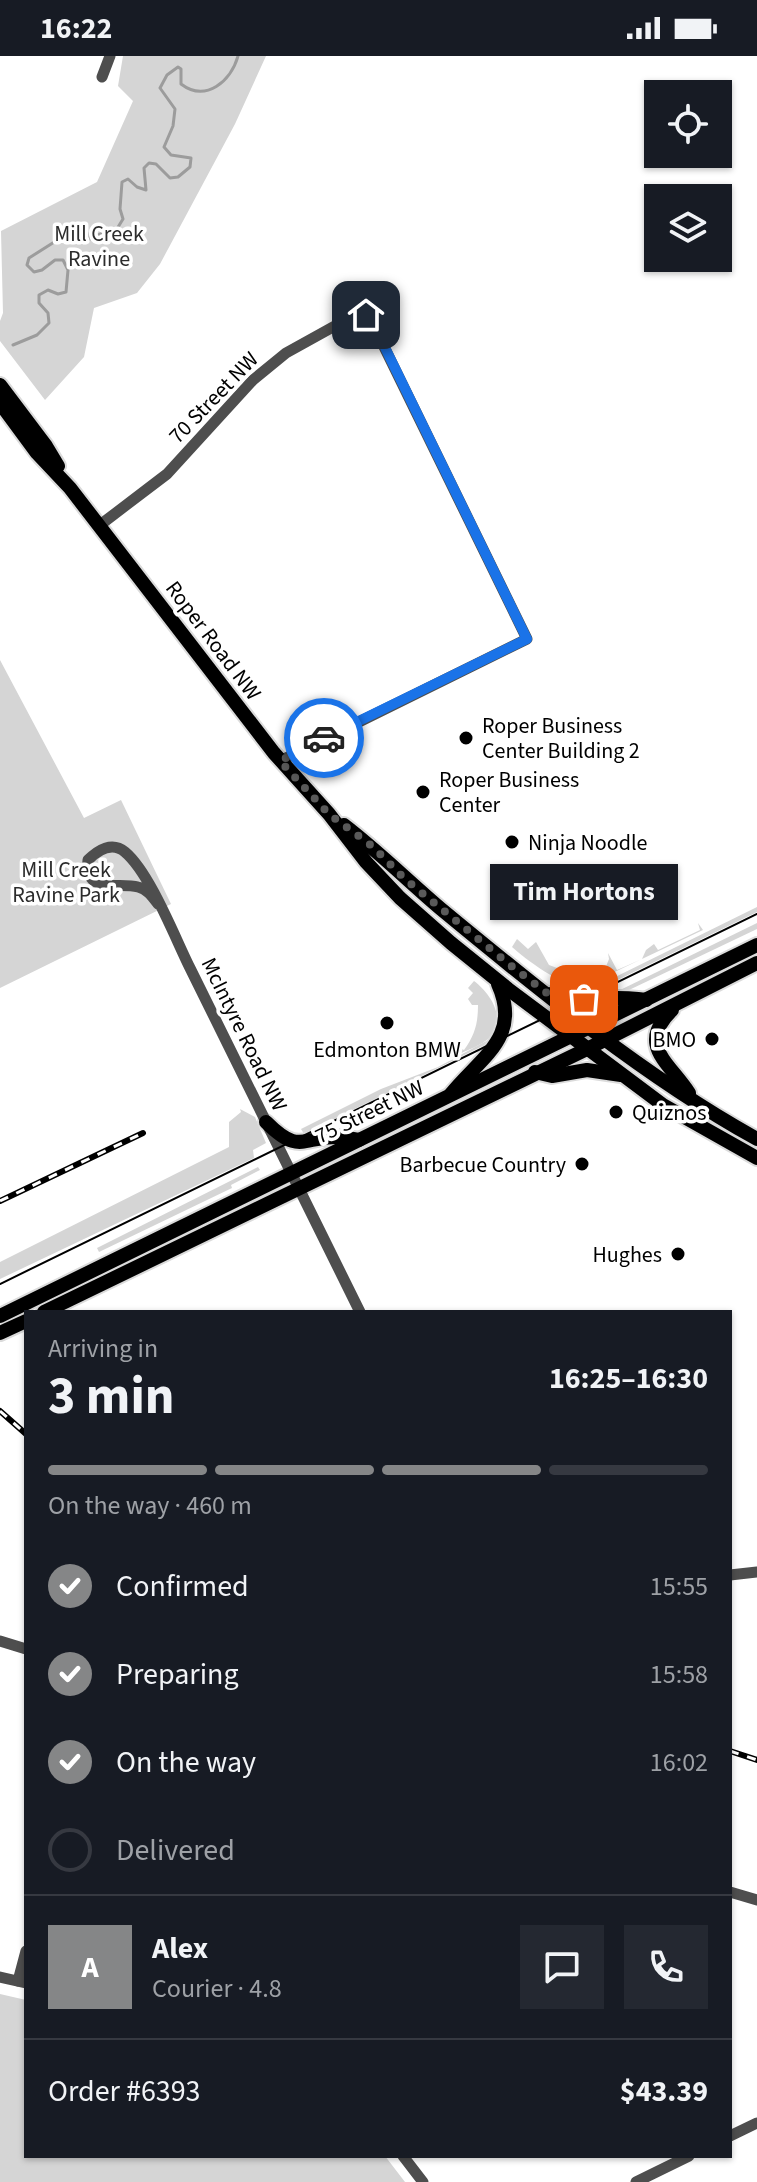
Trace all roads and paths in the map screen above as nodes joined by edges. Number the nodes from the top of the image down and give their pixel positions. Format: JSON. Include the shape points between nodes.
{"nodes":[{"id":1,"x":110,"y":56,"type":"edge"},
{"id":2,"x":102,"y":77,"type":"dead end"},
{"id":3,"x":0,"y":385,"type":"edge"},
{"id":4,"x":0,"y":403,"type":"edge"},
{"id":5,"x":70,"y":488,"type":"junction"},
{"id":6,"x":100,"y":525,"type":"junction"},
{"id":7,"x":280,"y":761,"type":"junction"},
{"id":8,"x":329,"y":814,"type":"junction"},
{"id":9,"x":158,"y":904,"type":"junction"},
{"id":10,"x":757,"y":945,"type":"edge"},
{"id":11,"x":757,"y":963,"type":"edge"},
{"id":12,"x":497,"y":980,"type":"junction"},
{"id":13,"x":547,"y":993,"type":"junction"},
{"id":14,"x":646,"y":1000,"type":"junction"},
{"id":15,"x":680,"y":1001,"type":"junction"},
{"id":16,"x":591,"y":1027,"type":"junction"},
{"id":17,"x":571,"y":1037,"type":"junction"},
{"id":18,"x":607,"y":1039,"type":"junction"},
{"id":19,"x":587,"y":1049,"type":"junction"},
{"id":20,"x":535,"y":1072,"type":"junction"},
{"id":21,"x":624,"y":1075,"type":"junction"},
{"id":22,"x":449,"y":1097,"type":"junction"},
{"id":23,"x":694,"y":1101,"type":"junction"},
{"id":24,"x":266,"y":1122,"type":"junction"},
{"id":25,"x":757,"y":1139,"type":"edge"},
{"id":26,"x":359,"y":1140,"type":"junction"},
{"id":27,"x":757,"y":1158,"type":"edge"},
{"id":28,"x":295,"y":1181,"type":"junction"},
{"id":29,"x":48,"y":1310,"type":"edge"},
{"id":30,"x":359,"y":1310,"type":"edge"},
{"id":31,"x":0,"y":1316,"type":"edge"},
{"id":32,"x":24,"y":1322,"type":"edge"},
{"id":33,"x":0,"y":1333,"type":"edge"},
{"id":34,"x":757,"y":1572,"type":"edge"},
{"id":35,"x":732,"y":1575,"type":"edge"},
{"id":36,"x":0,"y":1641,"type":"edge"},
{"id":37,"x":24,"y":1648,"type":"edge"},
{"id":38,"x":732,"y":1893,"type":"edge"},
{"id":39,"x":757,"y":1900,"type":"edge"},
{"id":40,"x":0,"y":1977,"type":"edge"},
{"id":41,"x":22,"y":1982,"type":"edge"},
{"id":42,"x":757,"y":2123,"type":"edge"},
{"id":43,"x":732,"y":2135,"type":"edge"},
{"id":44,"x":405,"y":2158,"type":"edge"},
{"id":45,"x":685,"y":2158,"type":"edge"},
{"id":46,"x":423,"y":2182,"type":"edge"},
{"id":47,"x":636,"y":2182,"type":"edge"}],
"edges":[{"from":1,"to":2,"type":"street"},
{"from":3,"to":5,"type":"main road","name":"Roper Road NW"},
{"from":4,"to":5,"type":"main road","name":"Roper Road NW"},
{"from":5,"to":6,"type":"main road","name":"Roper Road NW"},
{"from":6,"to":7,"type":"main road","name":"Roper Road NW"},
{"from":6,"to":7,"type":"street","name":"70 Street NW","via":[[167,474],[253,380],[286,353],[351,317],[366,315],[374,325],[527,639]]},
{"from":7,"to":8,"type":"main road","name":"Roper Road NW"},
{"from":8,"to":12,"type":"main road","name":"Roper Road NW","via":[[400,898]]},
{"from":8,"to":13,"type":"main road","name":"Roper Road NW"},
{"from":9,"to":9,"type":"street","name":"McIntyre Road NW","via":[[140,887],[96,882],[88,860],[104,848],[123,850]]},
{"from":9,"to":24,"type":"street","name":"McIntyre Road NW"},
{"from":10,"to":14,"type":"main road","name":"75 Street NW"},
{"from":11,"to":15,"type":"main road","name":"75 Street NW"},
{"from":12,"to":17,"type":"main road","name":"Roper Road NW"},
{"from":12,"to":22,"type":"main road","via":[[507,1013],[503,1032]]},
{"from":13,"to":14,"type":"main road"},
{"from":13,"to":16,"type":"main road","name":"Roper Road NW"},
{"from":14,"to":16,"type":"main road","name":"75 Street NW"},
{"from":15,"to":18,"type":"main road","name":"75 Street NW"},
{"from":15,"to":23,"type":"main road","via":[[660,1022],[655,1040],[662,1060]]},
{"from":16,"to":17,"type":"main road","name":"75 Street NW"},
{"from":16,"to":18,"type":"main road","name":"Roper Road NW"},
{"from":17,"to":19,"type":"main road","name":"Roper Road NW"},
{"from":17,"to":22,"type":"main road","name":"75 Street NW"},
{"from":18,"to":19,"type":"main road","name":"75 Street NW"},
{"from":18,"to":23,"type":"main road","name":"Roper Road NW"},
{"from":19,"to":20,"type":"main road","name":"75 Street NW"},
{"from":19,"to":21,"type":"main road","name":"Roper Road NW"},
{"from":20,"to":21,"type":"main road"},
{"from":20,"to":28,"type":"main road","name":"75 Street NW"},
{"from":21,"to":27,"type":"main road","name":"Roper Road NW","via":[[678,1115]]},
{"from":22,"to":26,"type":"main road","name":"75 Street NW"},
{"from":23,"to":25,"type":"main road","name":"Roper Road NW"},
{"from":24,"to":26,"type":"main road","via":[[282,1136],[302,1143],[338,1137]]},
{"from":24,"to":28,"type":"street","name":"McIntyre Road NW"},
{"from":26,"to":28,"type":"main road","name":"75 Street NW"},
{"from":28,"to":29,"type":"main road","name":"75 Street NW"},
{"from":28,"to":30,"type":"street","name":"McIntyre Road NW"},
{"from":28,"to":31,"type":"main road","name":"75 Street NW"},
{"from":32,"to":33,"type":"main road"},
{"from":34,"to":35,"type":"street"},
{"from":36,"to":37,"type":"street"},
{"from":38,"to":39,"type":"street"},
{"from":40,"to":41,"type":"street"},
{"from":42,"to":43,"type":"street"},
{"from":44,"to":46,"type":"street"},
{"from":45,"to":47,"type":"street"}]}
